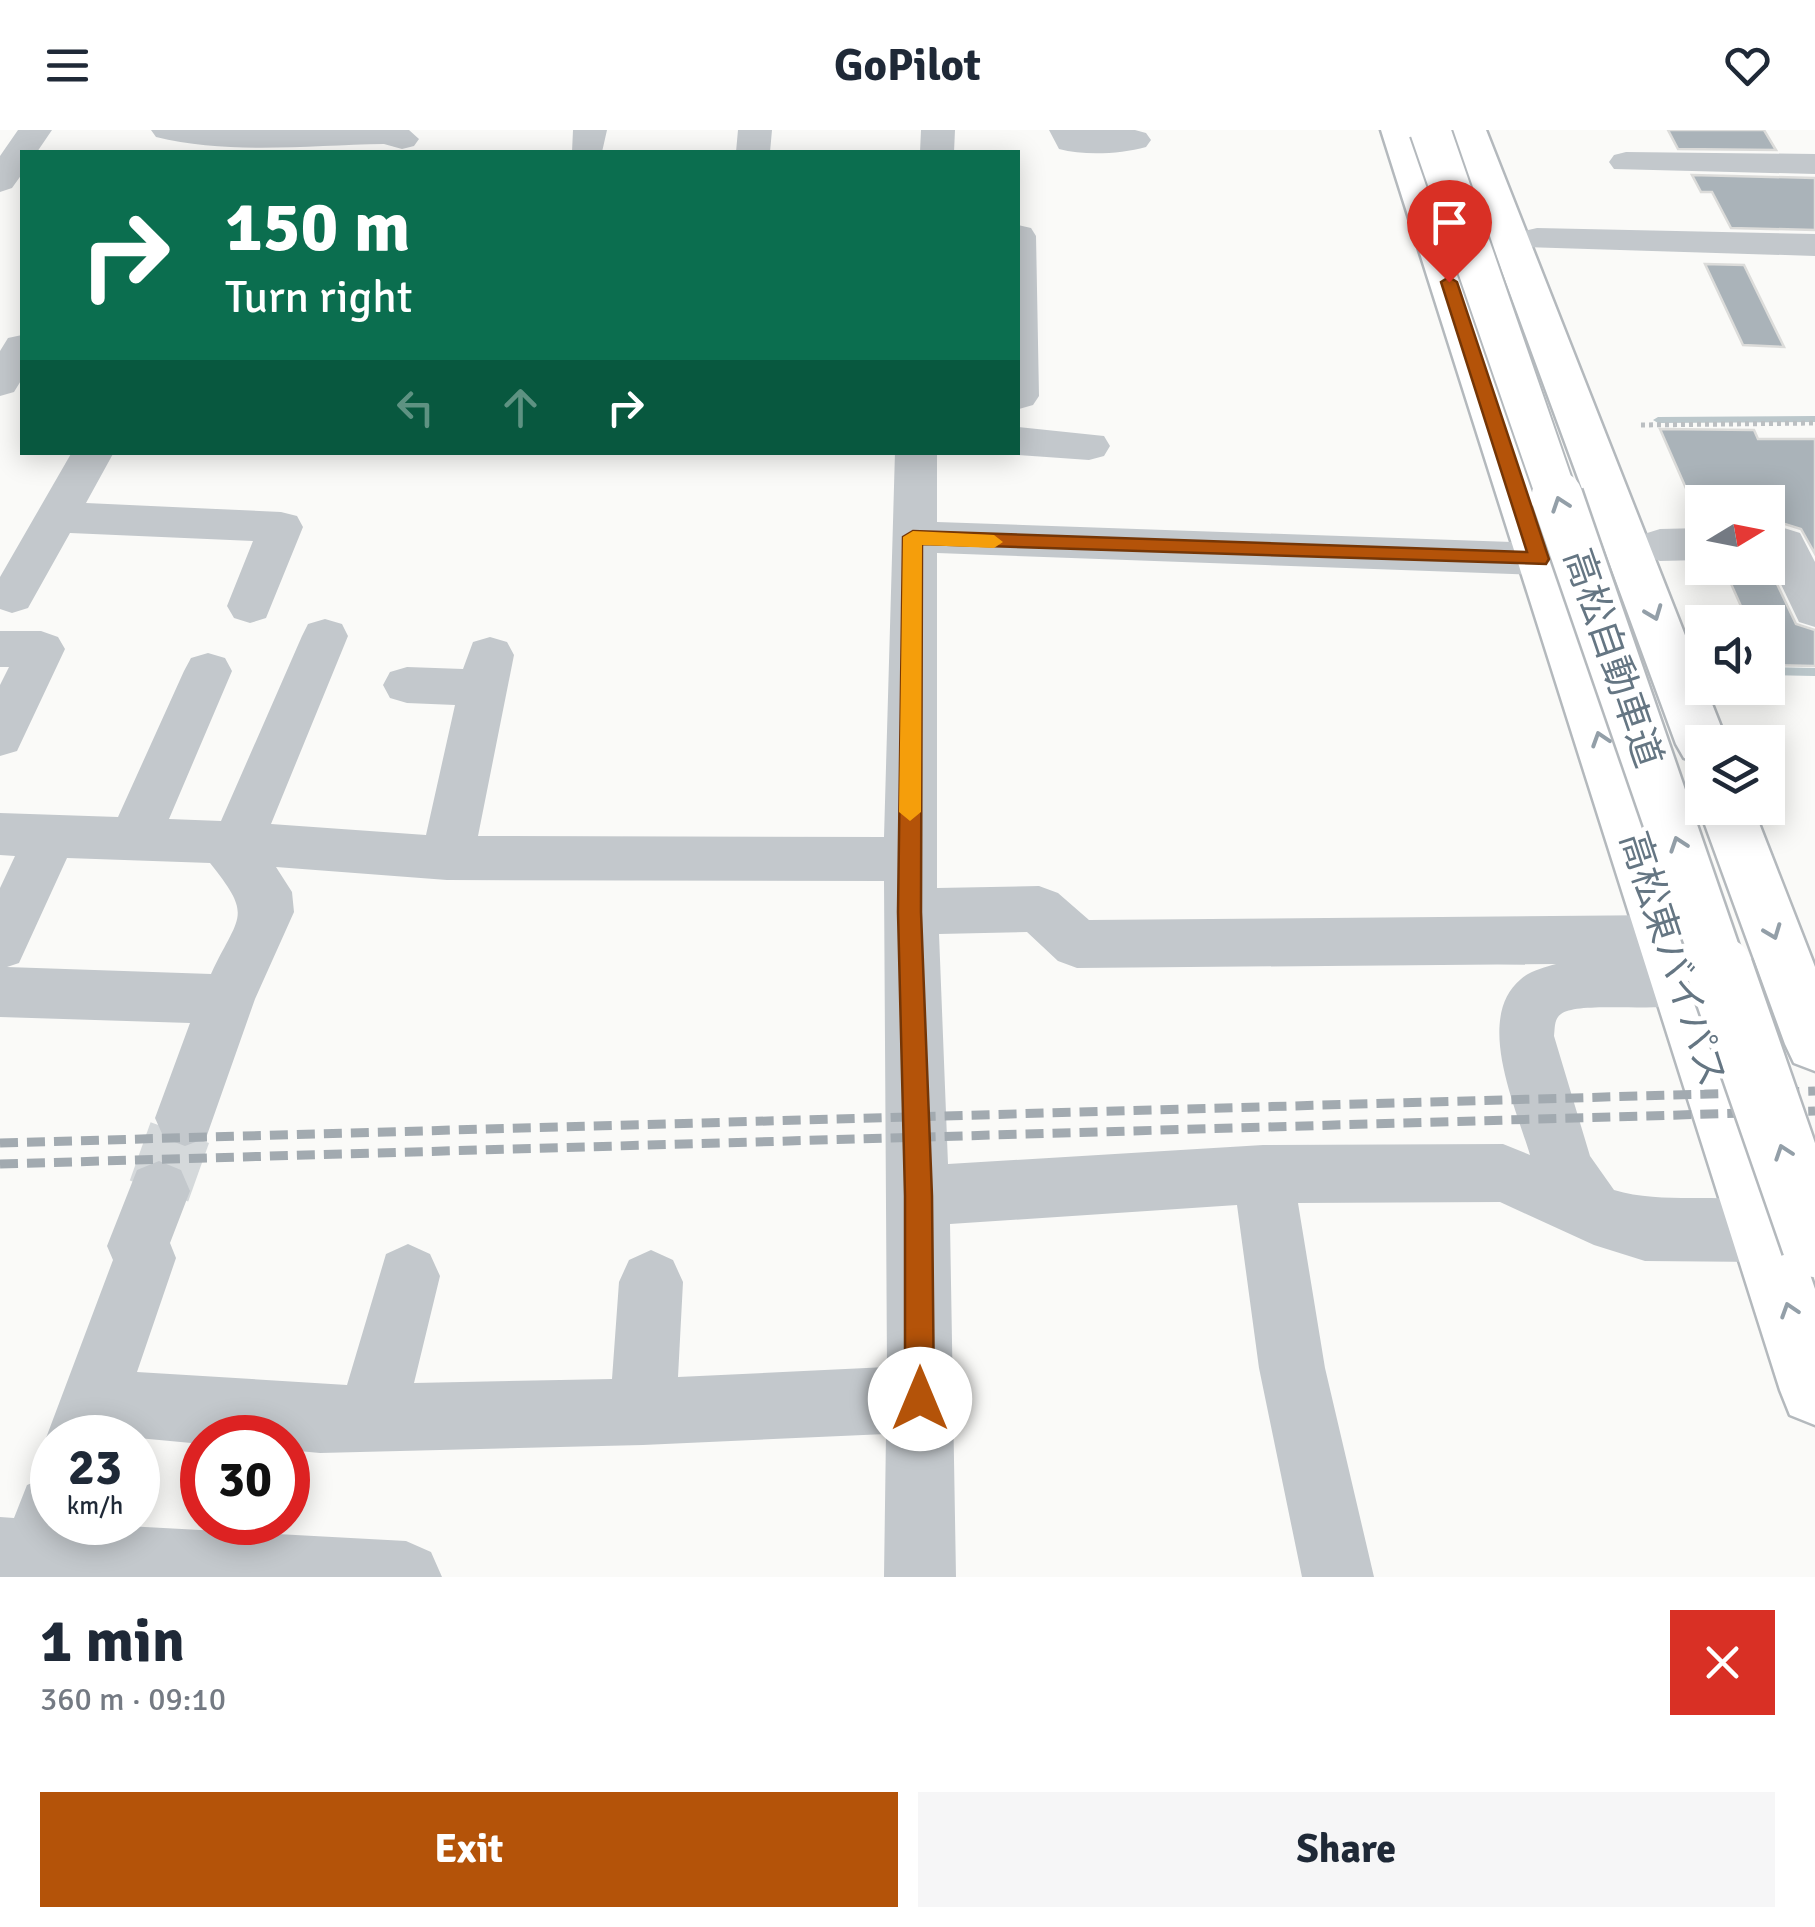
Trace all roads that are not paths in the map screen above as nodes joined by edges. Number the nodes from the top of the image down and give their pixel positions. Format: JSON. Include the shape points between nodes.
{"nodes":[{"id":1,"x":164,"y":130,"type":"edge"},
{"id":2,"x":1066,"y":130,"type":"edge"},
{"id":3,"x":1399,"y":130,"type":"edge"},
{"id":4,"x":1430,"y":130,"type":"edge"},
{"id":5,"x":1468,"y":130,"type":"edge"},
{"id":6,"x":1492,"y":130,"type":"edge"},
{"id":7,"x":402,"y":139,"type":"dead end"},
{"id":8,"x":220,"y":140,"type":"edge"},
{"id":9,"x":1134,"y":140,"type":"dead end"},
{"id":10,"x":147,"y":150,"type":"edge"},
{"id":11,"x":20,"y":152,"type":"edge"},
{"id":12,"x":1626,"y":162,"type":"dead end"},
{"id":13,"x":1815,"y":164,"type":"edge"},
{"id":14,"x":0,"y":181,"type":"edge"},
{"id":15,"x":1536,"y":239,"type":"junction"},
{"id":16,"x":1815,"y":245,"type":"edge"},
{"id":17,"x":20,"y":350,"type":"edge"},
{"id":18,"x":0,"y":383,"type":"edge"},
{"id":19,"x":1020,"y":441,"type":"edge"},
{"id":20,"x":1089,"y":446,"type":"dead end"},
{"id":21,"x":91,"y":455,"type":"edge"},
{"id":22,"x":916,"y":455,"type":"edge"},
{"id":23,"x":56,"y":517,"type":"junction"},
{"id":24,"x":913,"y":537,"type":"junction"},
{"id":25,"x":1681,"y":544,"type":"edge"},
{"id":26,"x":1789,"y":544,"type":"edge"},
{"id":27,"x":1540,"y":559,"type":"junction"},
{"id":28,"x":12,"y":596,"type":"dead end"},
{"id":29,"x":1693,"y":605,"type":"edge"},
{"id":30,"x":250,"y":606,"type":"dead end"},
{"id":31,"x":1815,"y":610,"type":"edge"},
{"id":32,"x":326,"y":636,"type":"dead end"},
{"id":33,"x":0,"y":649,"type":"edge"},
{"id":34,"x":208,"y":672,"type":"dead end"},
{"id":35,"x":407,"y":685,"type":"dead end"},
{"id":36,"x":1695,"y":725,"type":"edge"},
{"id":37,"x":0,"y":736,"type":"edge"},
{"id":38,"x":1732,"y":825,"type":"edge"},
{"id":39,"x":1771,"y":825,"type":"edge"},
{"id":40,"x":26,"y":835,"type":"edge"},
{"id":41,"x":135,"y":838,"type":"junction"},
{"id":42,"x":230,"y":842,"type":"junction"},
{"id":43,"x":448,"y":858,"type":"junction"},
{"id":44,"x":910,"y":885,"type":"junction"},
{"id":45,"x":1815,"y":934,"type":"edge"},
{"id":46,"x":0,"y":946,"type":"edge"},
{"id":47,"x":1674,"y":962,"type":"junction"},
{"id":48,"x":0,"y":992,"type":"edge"},
{"id":49,"x":227,"y":999,"type":"junction"},
{"id":50,"x":1815,"y":1044,"type":"edge"},
{"id":51,"x":185,"y":1118,"type":"tunnel mouth"},
{"id":52,"x":1263,"y":1174,"type":"junction"},
{"id":53,"x":159,"y":1191,"type":"tunnel mouth"},
{"id":54,"x":919,"y":1196,"type":"junction"},
{"id":55,"x":1594,"y":1216,"type":"junction"},
{"id":56,"x":1789,"y":1237,"type":"edge"},
{"id":57,"x":408,"y":1276,"type":"dead end"},
{"id":58,"x":651,"y":1282,"type":"dead end"},
{"id":59,"x":1815,"y":1390,"type":"edge"},
{"id":60,"x":920,"y":1399,"type":"junction"},
{"id":61,"x":642,"y":1412,"type":"junction"},
{"id":62,"x":89,"y":1415,"type":"edge"},
{"id":63,"x":372,"y":1418,"type":"junction"},
{"id":64,"x":160,"y":1420,"type":"edge"},
{"id":65,"x":29,"y":1548,"type":"edge"},
{"id":66,"x":378,"y":1576,"type":"edge"},
{"id":67,"x":920,"y":1577,"type":"edge"},
{"id":68,"x":1338,"y":1577,"type":"edge"}],
"edges":[{"from":1,"to":8,"type":"street"},
{"from":1,"to":10,"type":"street"},
{"from":2,"to":9,"type":"street","via":[[1071,142]]},
{"from":3,"to":27,"type":"highway","name":"高松東バイパス"},
{"from":56,"to":4,"type":"highway","name":"高松自動車道","one_way":true,"bridge":true},
{"from":5,"to":36,"type":"highway","name":"高松自動車道","one_way":true},
{"from":6,"to":15,"type":"highway"},
{"from":7,"to":8,"type":"street","via":[[388,134]]},
{"from":11,"to":14,"type":"street"},
{"from":12,"to":13,"type":"street"},
{"from":15,"to":16,"type":"street","via":[[1762,229]]},
{"from":15,"to":25,"type":"highway"},
{"from":17,"to":18,"type":"street"},
{"from":19,"to":20,"type":"street"},
{"from":21,"to":23,"type":"street"},
{"from":22,"to":24,"type":"street"},
{"from":23,"to":28,"type":"street"},
{"from":23,"to":30,"type":"street","via":[[280,527]]},
{"from":24,"to":27,"type":"street"},
{"from":24,"to":44,"type":"street"},
{"from":25,"to":29,"type":"highway"},
{"from":26,"to":31,"type":"street"},
{"from":47,"to":27,"type":"highway","name":"高松東バイパス","one_way":true},
{"from":32,"to":42,"type":"street"},
{"from":33,"to":37,"type":"street","via":[[41,649]]},
{"from":34,"to":41,"type":"street"},
{"from":35,"to":43,"type":"street","via":[[487,672]]},
{"from":38,"to":50,"type":"highway","one_way":true},
{"from":39,"to":45,"type":"highway"},
{"from":40,"to":41,"type":"street"},
{"from":40,"to":46,"type":"street"},
{"from":41,"to":42,"type":"street"},
{"from":42,"to":43,"type":"street"},
{"from":42,"to":49,"type":"street","via":[[265,892],[267,912]]},
{"from":43,"to":44,"type":"street"},
{"from":44,"to":47,"type":"street","via":[[1039,909],[1077,944]]},
{"from":44,"to":54,"type":"street"},
{"from":47,"to":55,"type":"street","via":[[1633,982],[1548,990],[1528,1017],[1525,1036],[1564,1169]]},
{"from":47,"to":56,"type":"highway","name":"高松東バイパス"},
{"from":48,"to":49,"type":"street"},
{"from":49,"to":51,"type":"street"},
{"from":52,"to":54,"type":"street"},
{"from":52,"to":55,"type":"street","via":[[1503,1174]]},
{"from":52,"to":68,"type":"street","via":[[1292,1368]]},
{"from":53,"to":62,"type":"street","via":[[138,1246],[145,1258]]},
{"from":54,"to":60,"type":"street"},
{"from":55,"to":56,"type":"street","via":[[1646,1230]]},
{"from":59,"to":56,"type":"highway","name":"高松東バイパス","one_way":true},
{"from":57,"to":63,"type":"street"},
{"from":58,"to":61,"type":"street"},
{"from":60,"to":61,"type":"street"},
{"from":60,"to":67,"type":"street"},
{"from":61,"to":63,"type":"street"},
{"from":63,"to":64,"type":"street"},
{"from":65,"to":66,"type":"street"}]}
